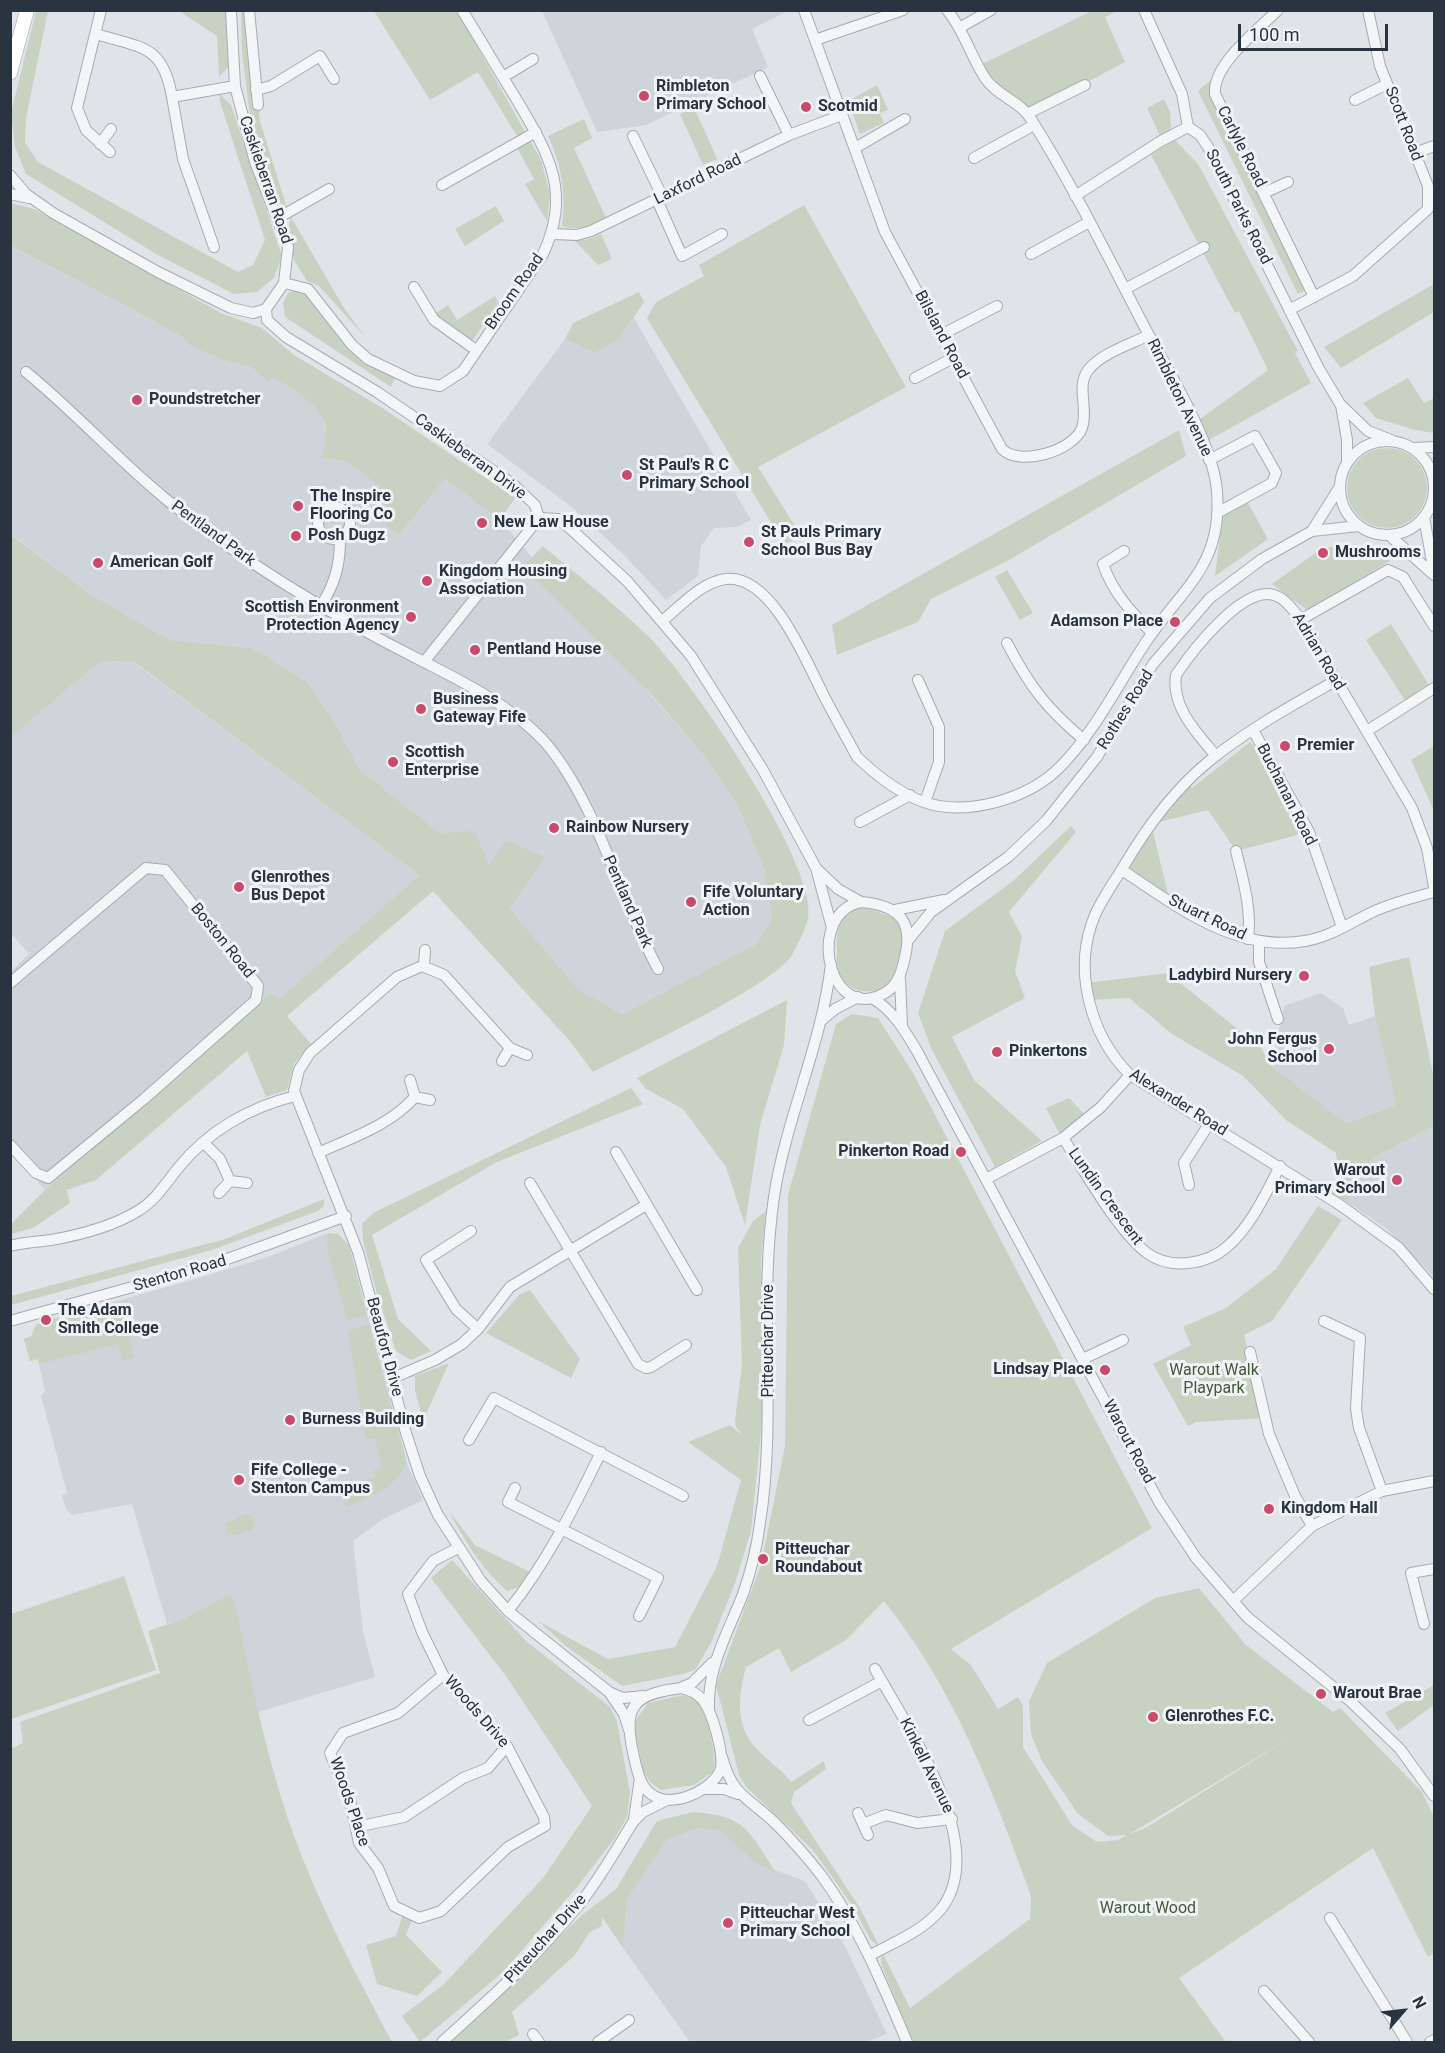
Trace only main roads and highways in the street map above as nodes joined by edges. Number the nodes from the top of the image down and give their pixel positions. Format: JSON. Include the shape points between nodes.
{"nodes":[{"id":1,"x":27,"y":10,"type":"edge"},
{"id":2,"x":10,"y":74,"type":"edge"}],
"edges":[{"from":1,"to":2,"type":"main road"}]}
